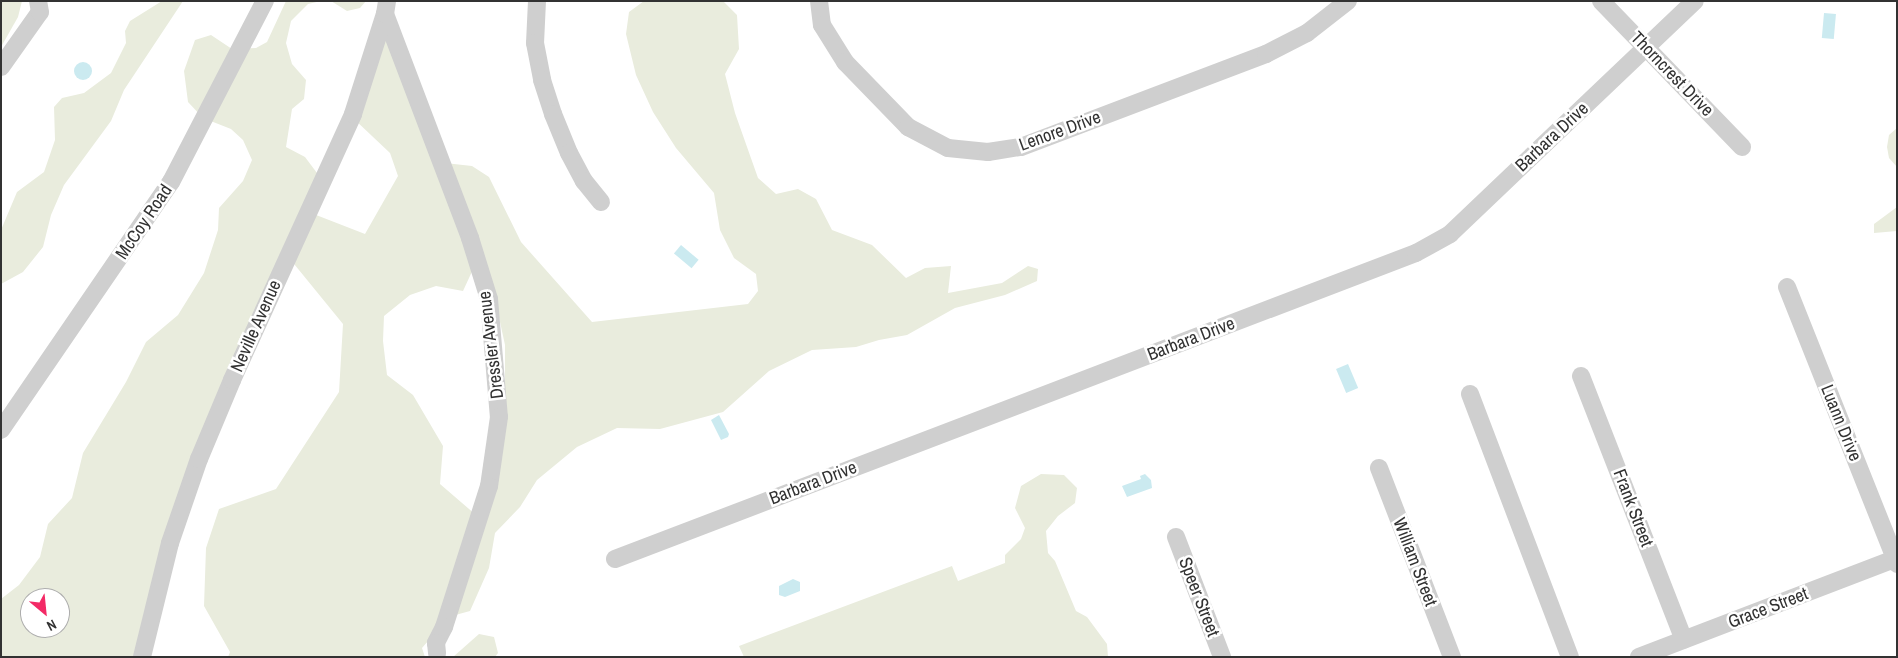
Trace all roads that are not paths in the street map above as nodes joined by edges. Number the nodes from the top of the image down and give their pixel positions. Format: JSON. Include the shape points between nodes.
{"nodes":[{"id":1,"x":266,"y":1,"type":"edge"},
{"id":2,"x":537,"y":1,"type":"edge"},
{"id":3,"x":819,"y":1,"type":"edge"},
{"id":4,"x":1348,"y":1,"type":"edge"},
{"id":5,"x":1601,"y":1,"type":"edge"},
{"id":6,"x":1695,"y":1,"type":"edge"},
{"id":7,"x":42,"y":5,"type":"edge"},
{"id":8,"x":386,"y":8,"type":"edge"},
{"id":9,"x":1647,"y":48,"type":"junction"},
{"id":10,"x":1,"y":67,"type":"edge"},
{"id":11,"x":1742,"y":147,"type":"dead end"},
{"id":12,"x":601,"y":202,"type":"dead end"},
{"id":13,"x":1787,"y":287,"type":"dead end"},
{"id":14,"x":1581,"y":376,"type":"dead end"},
{"id":15,"x":1470,"y":394,"type":"dead end"},
{"id":16,"x":1,"y":430,"type":"edge"},
{"id":17,"x":1379,"y":468,"type":"dead end"},
{"id":18,"x":1176,"y":536,"type":"dead end"},
{"id":19,"x":615,"y":559,"type":"dead end"},
{"id":20,"x":1896,"y":561,"type":"edge"},
{"id":21,"x":1682,"y":646,"type":"edge"},
{"id":22,"x":437,"y":653,"type":"dead end"},
{"id":23,"x":142,"y":657,"type":"edge"},
{"id":24,"x":1222,"y":657,"type":"edge"},
{"id":25,"x":1452,"y":657,"type":"edge"},
{"id":26,"x":1570,"y":657,"type":"edge"},
{"id":27,"x":1640,"y":657,"type":"edge"}],
"edges":[{"from":1,"to":16,"type":"street","name":"McCoy Road","via":[[171,182]]},
{"from":2,"to":12,"type":"street","via":[[535,43],[542,80],[568,153]]},
{"from":3,"to":4,"type":"street","name":"Lenore Drive","via":[[822,25],[846,62],[908,127],[948,148],[988,152],[1021,147],[1266,54],[1307,33]]},
{"from":5,"to":9,"type":"street","name":"Thorncrest Drive"},
{"from":6,"to":9,"type":"street","name":"Barbara Drive"},
{"from":7,"to":10,"type":"street"},
{"from":8,"to":22,"type":"street","name":"Dressler Avenue","via":[[489,299],[499,417],[489,486],[436,643]]},
{"from":8,"to":23,"type":"street","name":"Neville Avenue","via":[[353,114],[199,459],[170,543]]},
{"from":9,"to":11,"type":"street","name":"Thorncrest Drive"},
{"from":9,"to":19,"type":"street","name":"Barbara Drive","via":[[1450,234],[1416,254]]},
{"from":13,"to":20,"type":"street","name":"Luann Drive"},
{"from":14,"to":21,"type":"street","name":"Frank Street"},
{"from":15,"to":26,"type":"street"},
{"from":17,"to":25,"type":"street","name":"William Street"},
{"from":18,"to":24,"type":"street","name":"Speer Street"},
{"from":20,"to":21,"type":"street","name":"Grace Street"},
{"from":21,"to":27,"type":"street","name":"Grace Street"}]}
